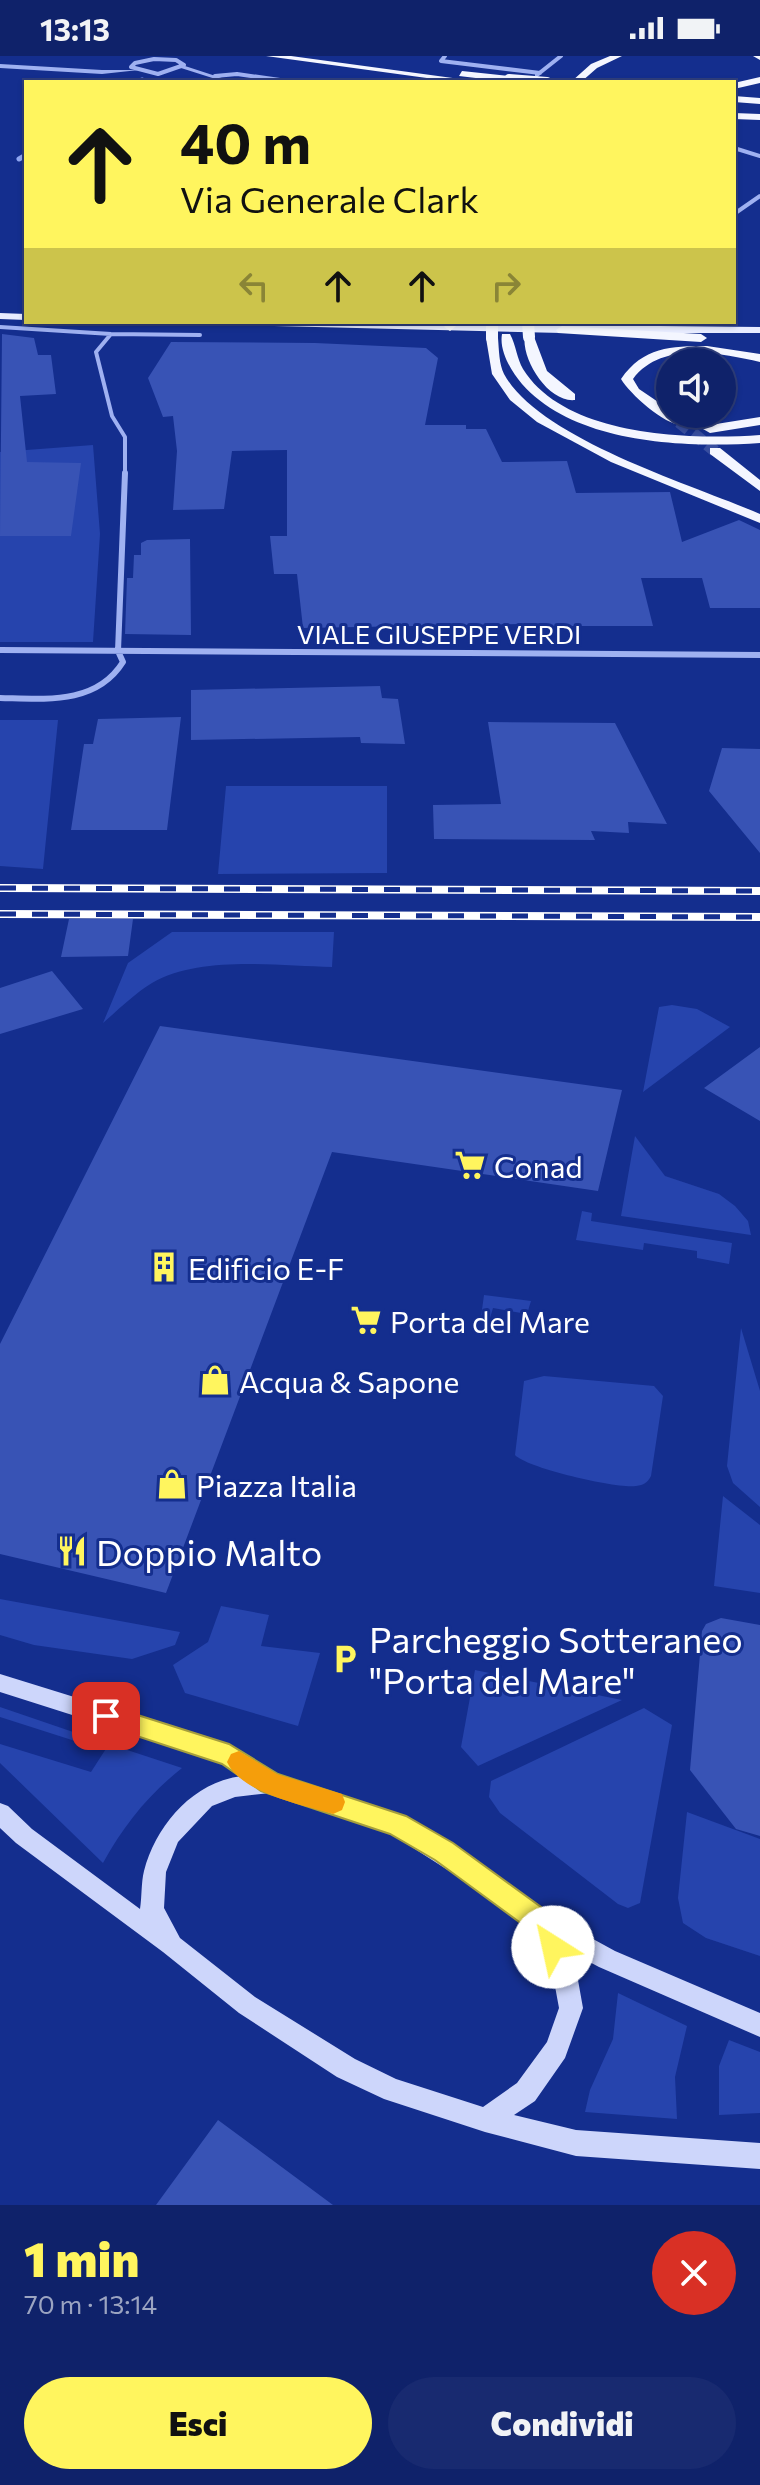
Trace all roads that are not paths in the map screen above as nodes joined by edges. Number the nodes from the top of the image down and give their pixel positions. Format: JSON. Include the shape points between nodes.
{"nodes":[{"id":1,"x":160,"y":56,"type":"edge"},
{"id":2,"x":181,"y":56,"type":"edge"},
{"id":3,"x":270,"y":56,"type":"edge"},
{"id":4,"x":305,"y":56,"type":"edge"},
{"id":5,"x":445,"y":56,"type":"edge"},
{"id":6,"x":561,"y":56,"type":"edge"},
{"id":7,"x":618,"y":56,"type":"edge"},
{"id":8,"x":146,"y":60,"type":"junction"},
{"id":9,"x":176,"y":60,"type":"junction"},
{"id":10,"x":0,"y":66,"type":"edge"},
{"id":11,"x":336,"y":66,"type":"junction"},
{"id":12,"x":183,"y":67,"type":"junction"},
{"id":13,"x":136,"y":70,"type":"junction"},
{"id":14,"x":215,"y":76,"type":"junction"},
{"id":15,"x":543,"y":78,"type":"edge"},
{"id":16,"x":226,"y":80,"type":"edge"},
{"id":17,"x":280,"y":80,"type":"edge"},
{"id":18,"x":406,"y":80,"type":"edge"},
{"id":19,"x":459,"y":80,"type":"edge"},
{"id":20,"x":578,"y":80,"type":"edge"},
{"id":21,"x":760,"y":80,"type":"edge"},
{"id":22,"x":736,"y":86,"type":"edge"},
{"id":23,"x":736,"y":99,"type":"edge"},
{"id":24,"x":760,"y":101,"type":"edge"},
{"id":25,"x":736,"y":105,"type":"edge"},
{"id":26,"x":760,"y":108,"type":"edge"},
{"id":27,"x":736,"y":116,"type":"edge"},
{"id":28,"x":760,"y":117,"type":"edge"},
{"id":29,"x":736,"y":149,"type":"edge"},
{"id":30,"x":760,"y":156,"type":"edge"},
{"id":31,"x":760,"y":196,"type":"edge"},
{"id":32,"x":736,"y":213,"type":"edge"},
{"id":33,"x":0,"y":316,"type":"edge"},
{"id":34,"x":24,"y":317,"type":"edge"},
{"id":35,"x":385,"y":324,"type":"edge"},
{"id":36,"x":419,"y":324,"type":"edge"},
{"id":37,"x":493,"y":324,"type":"edge"},
{"id":38,"x":504,"y":324,"type":"edge"},
{"id":39,"x":528,"y":324,"type":"edge"},
{"id":40,"x":660,"y":324,"type":"edge"},
{"id":41,"x":452,"y":325,"type":"edge"},
{"id":42,"x":0,"y":327,"type":"edge"},
{"id":43,"x":686,"y":327,"type":"edge"},
{"id":44,"x":562,"y":330,"type":"junction"},
{"id":45,"x":760,"y":330,"type":"edge"},
{"id":46,"x":111,"y":334,"type":"junction"},
{"id":47,"x":200,"y":335,"type":"dead end"},
{"id":48,"x":499,"y":337,"type":"junction"},
{"id":49,"x":760,"y":347,"type":"edge"},
{"id":50,"x":736,"y":353,"type":"edge"},
{"id":51,"x":656,"y":358,"type":"edge"},
{"id":52,"x":760,"y":358,"type":"edge"},
{"id":53,"x":656,"y":407,"type":"edge"},
{"id":54,"x":760,"y":421,"type":"edge"},
{"id":55,"x":656,"y":425,"type":"edge"},
{"id":56,"x":736,"y":427,"type":"edge"},
{"id":57,"x":695,"y":428,"type":"edge"},
{"id":58,"x":760,"y":430,"type":"edge"},
{"id":59,"x":760,"y":439,"type":"edge"},
{"id":60,"x":715,"y":451,"type":"tunnel mouth"},
{"id":61,"x":760,"y":487,"type":"edge"},
{"id":62,"x":760,"y":519,"type":"edge"},
{"id":63,"x":0,"y":650,"type":"edge"},
{"id":64,"x":118,"y":651,"type":"junction"},
{"id":65,"x":760,"y":655,"type":"edge"},
{"id":66,"x":0,"y":698,"type":"edge"},
{"id":67,"x":0,"y":1683,"type":"edge"},
{"id":68,"x":270,"y":1783,"type":"junction"},
{"id":69,"x":0,"y":1813,"type":"edge"},
{"id":70,"x":543,"y":1924,"type":"junction"},
{"id":71,"x":172,"y":1946,"type":"junction"},
{"id":72,"x":760,"y":2025,"type":"edge"},
{"id":73,"x":485,"y":2120,"type":"junction"},
{"id":74,"x":760,"y":2156,"type":"edge"}],
"edges":[{"from":1,"to":8,"type":"street"},
{"from":2,"to":9,"type":"street"},
{"from":3,"to":11,"type":"highway"},
{"from":4,"to":15,"type":"highway","bridge":true,"via":[[509,79]]},
{"from":5,"to":15,"type":"street","via":[[441,61]]},
{"from":6,"to":15,"type":"street"},
{"from":7,"to":20,"type":"highway"},
{"from":8,"to":9,"type":"street"},
{"from":8,"to":13,"type":"street","via":[[132,65]]},
{"from":9,"to":12,"type":"street"},
{"from":10,"to":13,"type":"street"},
{"from":11,"to":18,"type":"highway"},
{"from":11,"to":19,"type":"highway"},
{"from":12,"to":13,"type":"street","via":[[157,73]]},
{"from":12,"to":14,"type":"street"},
{"from":14,"to":16,"type":"street"},
{"from":14,"to":17,"type":"street"},
{"from":21,"to":22,"type":"highway"},
{"from":23,"to":24,"type":"highway"},
{"from":25,"to":26,"type":"highway"},
{"from":27,"to":28,"type":"highway"},
{"from":29,"to":30,"type":"street"},
{"from":31,"to":32,"type":"street"},
{"from":33,"to":34,"type":"main road"},
{"from":35,"to":36,"type":"main road"},
{"from":36,"to":41,"type":"main road"},
{"from":37,"to":48,"type":"highway","bridge":true},
{"from":38,"to":48,"type":"highway"},
{"from":39,"to":55,"type":"highway","bridge":true,"via":[[531,357],[548,381],[579,402],[636,424]]},
{"from":40,"to":43,"type":"highway"},
{"from":41,"to":44,"type":"main road"},
{"from":42,"to":46,"type":"street"},
{"from":43,"to":44,"type":"main road"},
{"from":43,"to":45,"type":"main road"},
{"from":44,"to":49,"type":"highway","via":[[707,338]]},
{"from":46,"to":47,"type":"street"},
{"from":46,"to":64,"type":"street","via":[[96,352],[112,416],[125,437]]},
{"from":48,"to":59,"type":"highway","via":[[514,371],[525,381],[566,411],[599,425],[682,441]]},
{"from":48,"to":62,"type":"highway","via":[[498,376],[547,422],[615,459]]},
{"from":50,"to":52,"type":"highway"},
{"from":51,"to":53,"type":"highway","via":[[640,362],[627,379]]},
{"from":54,"to":56,"type":"highway"},
{"from":57,"to":58,"type":"highway"},
{"from":60,"to":61,"type":"highway"},
{"from":63,"to":64,"type":"street","name":"VIALE GIUSEPPE VERDI"},
{"from":64,"to":65,"type":"street","name":"VIALE GIUSEPPE VERDI"},
{"from":64,"to":66,"type":"street","via":[[123,662],[119,671],[94,690],[60,697]]},
{"from":67,"to":68,"type":"main road","via":[[229,1755]]},
{"from":68,"to":70,"type":"main road","via":[[397,1825],[444,1852]]},
{"from":68,"to":71,"type":"main road","via":[[235,1787],[204,1799],[170,1835],[155,1872],[152,1909]]},
{"from":69,"to":71,"type":"main road"},
{"from":70,"to":72,"type":"main road","via":[[607,1959]]},
{"from":70,"to":73,"type":"main road","via":[[564,1969],[571,2008],[556,2049],[526,2092]]},
{"from":71,"to":73,"type":"main road","via":[[247,2005],[346,2068],[393,2090]]},
{"from":73,"to":74,"type":"main road","via":[[576,2143]]}]}
